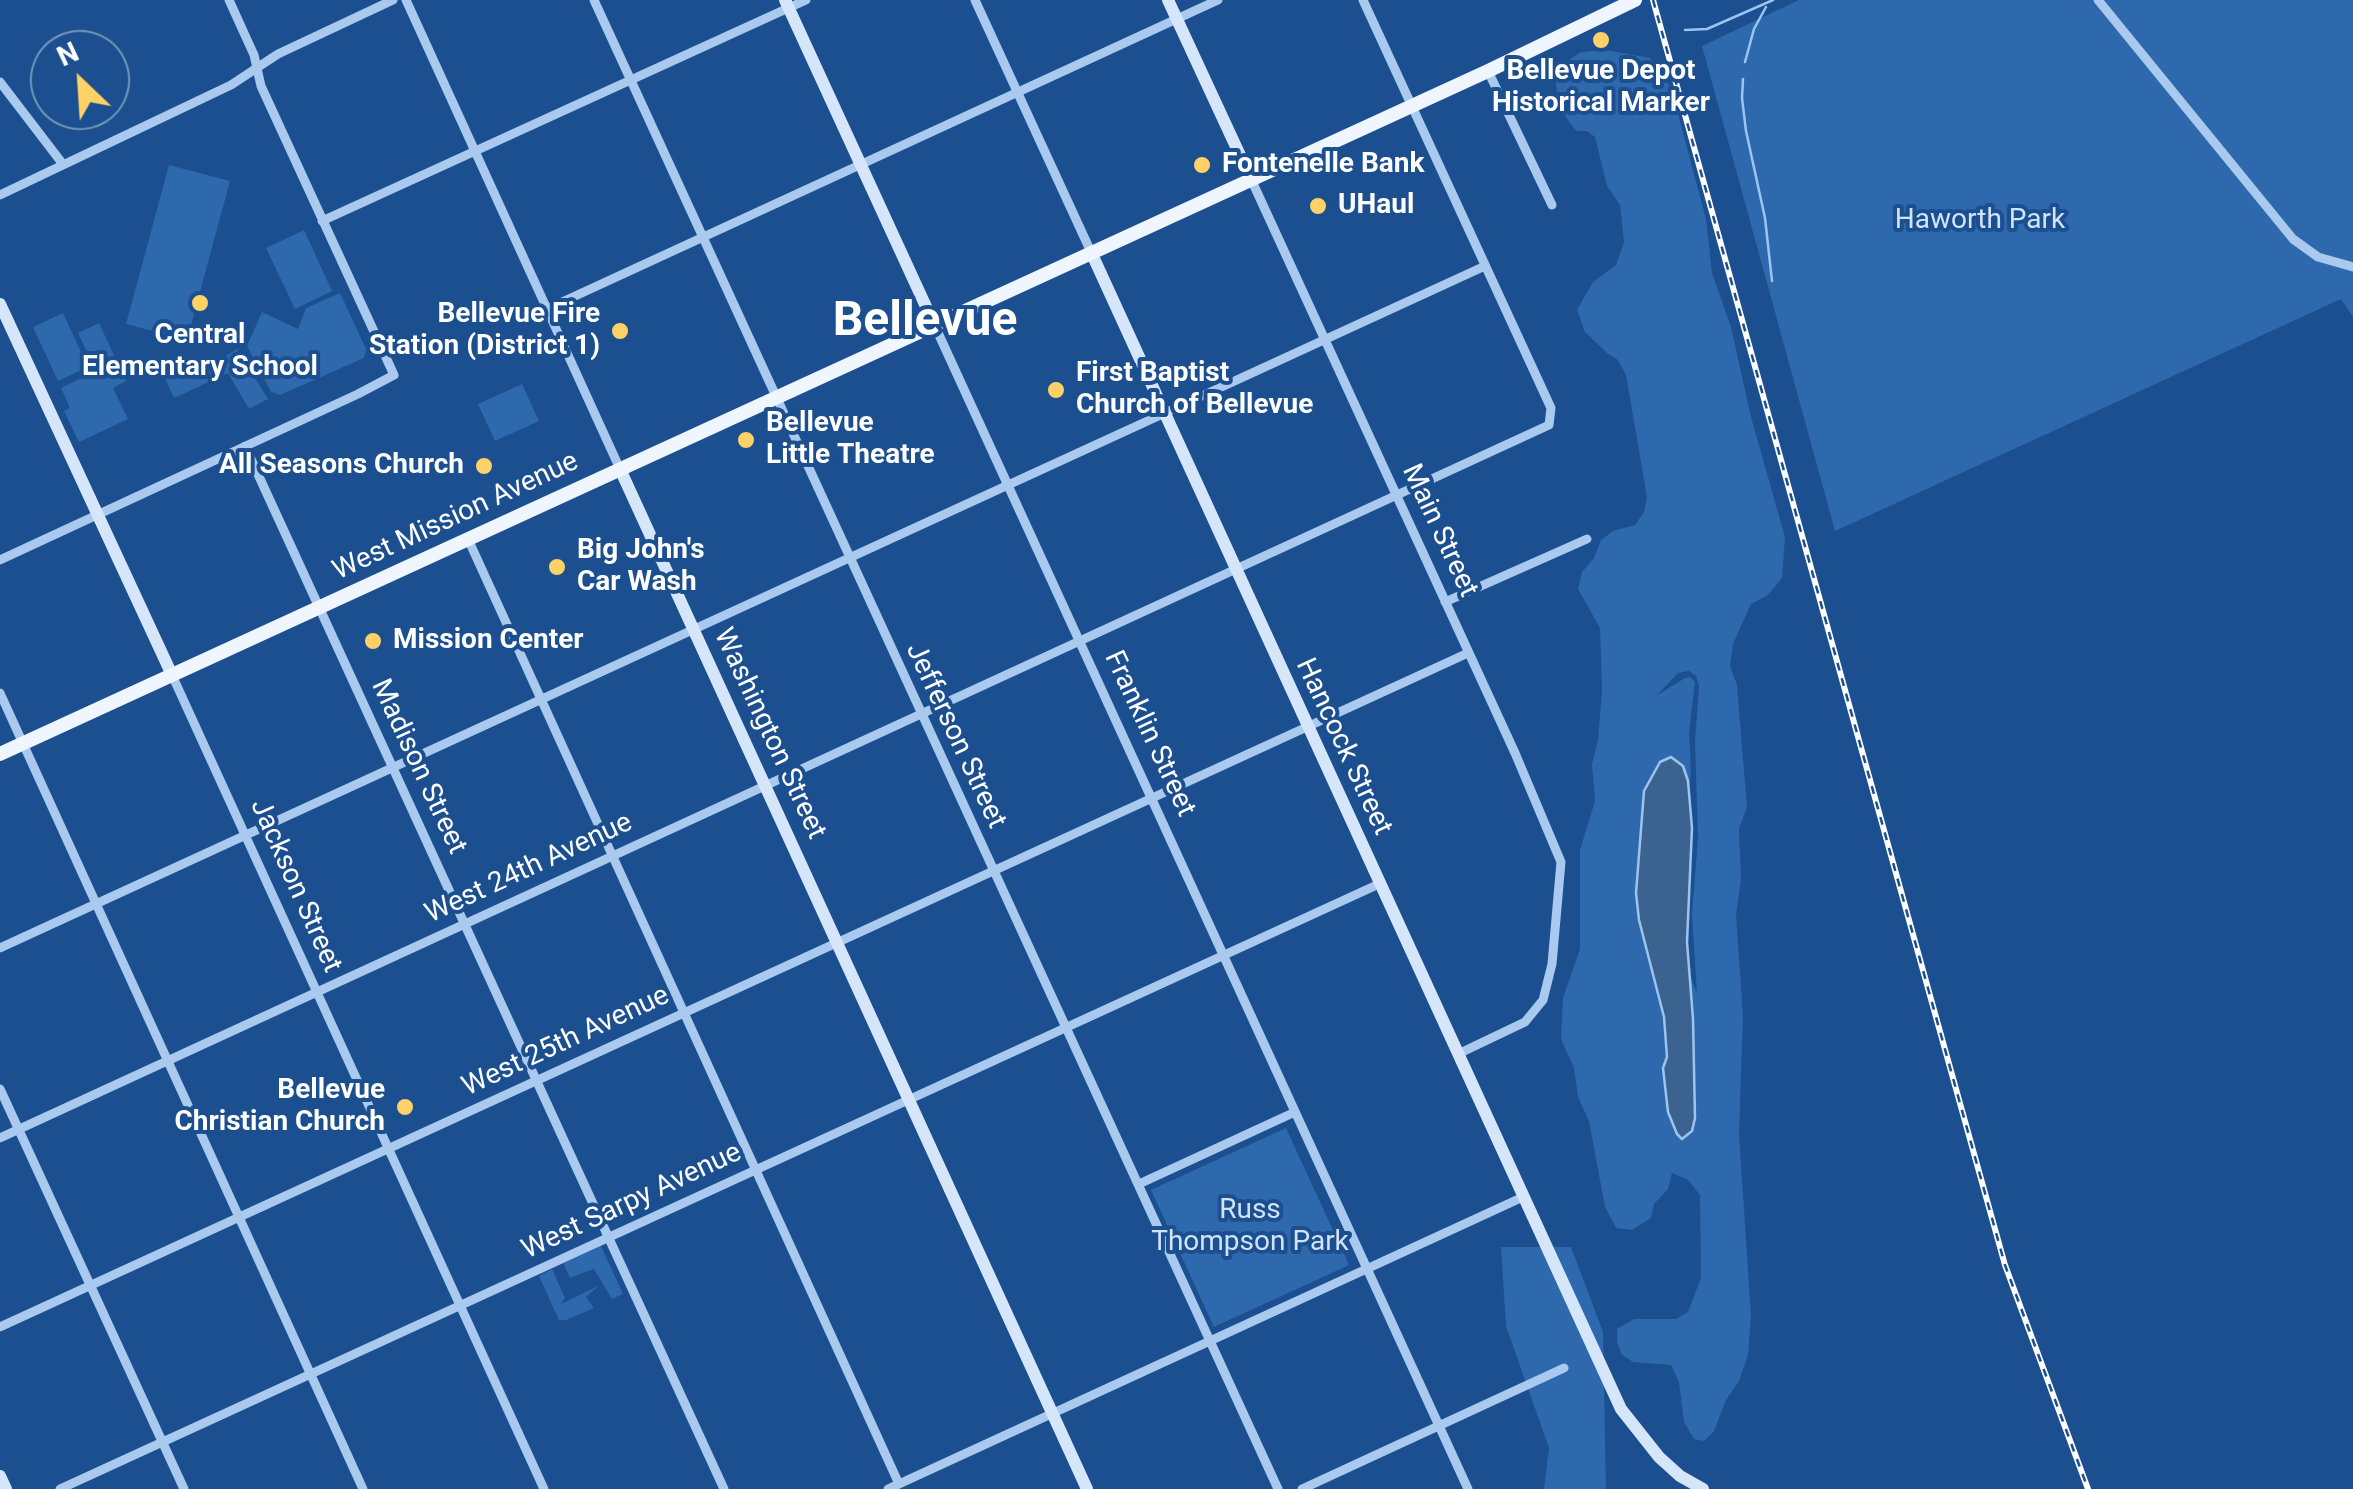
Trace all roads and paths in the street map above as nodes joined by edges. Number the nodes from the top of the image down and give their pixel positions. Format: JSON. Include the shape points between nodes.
{"nodes":[{"id":1,"x":229,"y":0,"type":"edge"},
{"id":2,"x":393,"y":0,"type":"edge"},
{"id":3,"x":406,"y":0,"type":"edge"},
{"id":4,"x":594,"y":0,"type":"edge"},
{"id":5,"x":806,"y":0,"type":"edge"},
{"id":6,"x":975,"y":0,"type":"edge"},
{"id":7,"x":1168,"y":0,"type":"edge"},
{"id":8,"x":1218,"y":0,"type":"edge"},
{"id":9,"x":1363,"y":0,"type":"edge"},
{"id":10,"x":1635,"y":0,"type":"edge"},
{"id":11,"x":2098,"y":0,"type":"edge"},
{"id":12,"x":787,"y":4,"type":"edge"},
{"id":13,"x":1177,"y":18,"type":"junction"},
{"id":14,"x":258,"y":69,"type":"junction"},
{"id":15,"x":1488,"y":71,"type":"junction"},
{"id":16,"x":632,"y":80,"type":"junction"},
{"id":17,"x":0,"y":82,"type":"edge"},
{"id":18,"x":1017,"y":93,"type":"junction"},
{"id":19,"x":1412,"y":106,"type":"junction"},
{"id":20,"x":475,"y":152,"type":"junction"},
{"id":21,"x":62,"y":163,"type":"junction"},
{"id":22,"x":861,"y":166,"type":"junction"},
{"id":23,"x":1251,"y":179,"type":"junction"},
{"id":24,"x":0,"y":194,"type":"edge"},
{"id":25,"x":1552,"y":205,"type":"dead end"},
{"id":26,"x":322,"y":222,"type":"junction"},
{"id":27,"x":703,"y":238,"type":"junction"},
{"id":28,"x":1091,"y":252,"type":"junction"},
{"id":29,"x":1485,"y":266,"type":"junction"},
{"id":30,"x":2353,"y":267,"type":"edge"},
{"id":31,"x":0,"y":304,"type":"edge"},
{"id":32,"x":548,"y":308,"type":"junction"},
{"id":33,"x":934,"y":324,"type":"junction"},
{"id":34,"x":1325,"y":339,"type":"junction"},
{"id":35,"x":776,"y":398,"type":"junction"},
{"id":36,"x":1163,"y":414,"type":"junction"},
{"id":37,"x":246,"y":446,"type":"junction"},
{"id":38,"x":620,"y":469,"type":"junction"},
{"id":39,"x":1007,"y":486,"type":"junction"},
{"id":40,"x":1395,"y":496,"type":"junction"},
{"id":41,"x":97,"y":514,"type":"junction"},
{"id":42,"x":1588,"y":538,"type":"dead end"},
{"id":43,"x":468,"y":539,"type":"junction"},
{"id":44,"x":848,"y":558,"type":"junction"},
{"id":45,"x":0,"y":560,"type":"edge"},
{"id":46,"x":1234,"y":571,"type":"junction"},
{"id":47,"x":1444,"y":602,"type":"junction"},
{"id":48,"x":320,"y":607,"type":"junction"},
{"id":49,"x":693,"y":628,"type":"junction"},
{"id":50,"x":1078,"y":642,"type":"junction"},
{"id":51,"x":1468,"y":653,"type":"junction"},
{"id":52,"x":172,"y":675,"type":"junction"},
{"id":53,"x":0,"y":693,"type":"edge"},
{"id":54,"x":540,"y":698,"type":"junction"},
{"id":55,"x":921,"y":714,"type":"junction"},
{"id":56,"x":1307,"y":726,"type":"junction"},
{"id":57,"x":23,"y":744,"type":"junction"},
{"id":58,"x":0,"y":754,"type":"edge"},
{"id":59,"x":394,"y":767,"type":"junction"},
{"id":60,"x":765,"y":786,"type":"junction"},
{"id":61,"x":1150,"y":797,"type":"junction"},
{"id":62,"x":244,"y":835,"type":"junction"},
{"id":63,"x":611,"y":856,"type":"junction"},
{"id":64,"x":993,"y":871,"type":"junction"},
{"id":65,"x":1379,"y":884,"type":"junction"},
{"id":66,"x":96,"y":904,"type":"junction"},
{"id":67,"x":464,"y":924,"type":"junction"},
{"id":68,"x":837,"y":942,"type":"junction"},
{"id":69,"x":0,"y":948,"type":"edge"},
{"id":70,"x":1222,"y":955,"type":"junction"},
{"id":71,"x":315,"y":992,"type":"junction"},
{"id":72,"x":684,"y":1012,"type":"junction"},
{"id":73,"x":1066,"y":1028,"type":"junction"},
{"id":74,"x":1458,"y":1054,"type":"junction"},
{"id":75,"x":168,"y":1060,"type":"junction"},
{"id":76,"x":535,"y":1080,"type":"junction"},
{"id":77,"x":0,"y":1089,"type":"edge"},
{"id":78,"x":909,"y":1099,"type":"junction"},
{"id":79,"x":1295,"y":1112,"type":"junction"},
{"id":80,"x":18,"y":1129,"type":"junction"},
{"id":81,"x":0,"y":1138,"type":"edge"},
{"id":82,"x":387,"y":1148,"type":"junction"},
{"id":83,"x":755,"y":1170,"type":"junction"},
{"id":84,"x":1139,"y":1184,"type":"junction"},
{"id":85,"x":1524,"y":1197,"type":"junction"},
{"id":86,"x":238,"y":1216,"type":"junction"},
{"id":87,"x":608,"y":1237,"type":"junction"},
{"id":88,"x":1367,"y":1270,"type":"junction"},
{"id":89,"x":90,"y":1285,"type":"junction"},
{"id":90,"x":458,"y":1306,"type":"junction"},
{"id":91,"x":0,"y":1327,"type":"edge"},
{"id":92,"x":1210,"y":1342,"type":"junction"},
{"id":93,"x":1564,"y":1368,"type":"dead end"},
{"id":94,"x":310,"y":1374,"type":"junction"},
{"id":95,"x":1053,"y":1414,"type":"junction"},
{"id":96,"x":1438,"y":1425,"type":"junction"},
{"id":97,"x":162,"y":1442,"type":"junction"},
{"id":98,"x":0,"y":1476,"type":"edge"},
{"id":99,"x":899,"y":1484,"type":"junction"},
{"id":100,"x":6,"y":1489,"type":"edge"},
{"id":101,"x":60,"y":1489,"type":"edge"},
{"id":102,"x":184,"y":1489,"type":"edge"},
{"id":103,"x":363,"y":1489,"type":"edge"},
{"id":104,"x":544,"y":1489,"type":"edge"},
{"id":105,"x":724,"y":1489,"type":"edge"},
{"id":106,"x":888,"y":1489,"type":"edge"},
{"id":107,"x":1087,"y":1489,"type":"edge"},
{"id":108,"x":1278,"y":1489,"type":"edge"},
{"id":109,"x":1302,"y":1489,"type":"edge"},
{"id":110,"x":1468,"y":1489,"type":"edge"},
{"id":111,"x":1702,"y":1489,"type":"edge"}],
"edges":[{"from":1,"to":14,"type":"street"},
{"from":2,"to":14,"type":"street"},
{"from":3,"to":20,"type":"street","name":"Washington Street"},
{"from":4,"to":16,"type":"street","name":"Jefferson Street"},
{"from":5,"to":12,"type":"street"},
{"from":6,"to":18,"type":"street","name":"Hancock Street"},
{"from":7,"to":13,"type":"street","name":"Main Street"},
{"from":8,"to":13,"type":"street"},
{"from":9,"to":19,"type":"street"},
{"from":10,"to":15,"type":"main road","name":"West Mission Avenue"},
{"from":11,"to":30,"type":"street","via":[[2293,239],[2318,257]]},
{"from":12,"to":16,"type":"street"},
{"from":12,"to":22,"type":"street","name":"Franklin Street"},
{"from":13,"to":18,"type":"street"},
{"from":13,"to":23,"type":"street","name":"Main Street"},
{"from":14,"to":21,"type":"street"},
{"from":14,"to":26,"type":"street"},
{"from":15,"to":19,"type":"main road","name":"West Mission Avenue"},
{"from":15,"to":25,"type":"street"},
{"from":16,"to":20,"type":"street"},
{"from":16,"to":27,"type":"street","name":"Jefferson Street"},
{"from":17,"to":21,"type":"street"},
{"from":18,"to":22,"type":"street"},
{"from":18,"to":28,"type":"street","name":"Hancock Street"},
{"from":19,"to":23,"type":"main road","name":"West Mission Avenue"},
{"from":19,"to":29,"type":"street"},
{"from":20,"to":26,"type":"street"},
{"from":20,"to":32,"type":"street","name":"Washington Street"},
{"from":21,"to":24,"type":"street"},
{"from":22,"to":27,"type":"street"},
{"from":22,"to":33,"type":"street","name":"Franklin Street"},
{"from":23,"to":28,"type":"main road","name":"West Mission Avenue"},
{"from":23,"to":34,"type":"street","name":"Main Street"},
{"from":26,"to":37,"type":"street","via":[[394,374]]},
{"from":27,"to":32,"type":"street"},
{"from":27,"to":35,"type":"street","name":"Jefferson Street"},
{"from":28,"to":33,"type":"main road","name":"West Mission Avenue"},
{"from":28,"to":36,"type":"street","name":"Hancock Street"},
{"from":29,"to":34,"type":"street"},
{"from":29,"to":40,"type":"street","name":"West 24th Avenue","via":[[1552,417],[1540,430]]},
{"from":31,"to":41,"type":"street","name":"Jackson Street"},
{"from":32,"to":38,"type":"street","name":"Washington Street"},
{"from":33,"to":35,"type":"main road","name":"West Mission Avenue"},
{"from":33,"to":39,"type":"street","name":"Franklin Street"},
{"from":34,"to":36,"type":"street"},
{"from":34,"to":40,"type":"street","name":"Main Street"},
{"from":35,"to":38,"type":"main road","name":"West Mission Avenue"},
{"from":35,"to":44,"type":"street","name":"Jefferson Street"},
{"from":36,"to":39,"type":"street"},
{"from":36,"to":46,"type":"street","name":"Hancock Street"},
{"from":37,"to":41,"type":"street"},
{"from":37,"to":48,"type":"street","name":"Madison Street"},
{"from":38,"to":43,"type":"main road","name":"West Mission Avenue"},
{"from":38,"to":49,"type":"street","name":"Washington Street"},
{"from":39,"to":44,"type":"street"},
{"from":39,"to":50,"type":"street","name":"Franklin Street"},
{"from":40,"to":46,"type":"street","name":"West 24th Avenue"},
{"from":40,"to":47,"type":"street","name":"Main Street"},
{"from":41,"to":45,"type":"street"},
{"from":41,"to":52,"type":"street","name":"Jackson Street"},
{"from":42,"to":47,"type":"street"},
{"from":43,"to":48,"type":"main road","name":"West Mission Avenue"},
{"from":43,"to":54,"type":"street"},
{"from":44,"to":49,"type":"street"},
{"from":44,"to":55,"type":"street","name":"Jefferson Street"},
{"from":46,"to":50,"type":"street","name":"West 24th Avenue"},
{"from":46,"to":56,"type":"street","name":"Hancock Street"},
{"from":47,"to":51,"type":"street","name":"Main Street"},
{"from":48,"to":52,"type":"main road","name":"West Mission Avenue"},
{"from":48,"to":59,"type":"street","name":"Madison Street"},
{"from":49,"to":54,"type":"street"},
{"from":49,"to":60,"type":"street","name":"Washington Street"},
{"from":50,"to":55,"type":"street","name":"West 24th Avenue"},
{"from":50,"to":61,"type":"street","name":"Franklin Street"},
{"from":51,"to":56,"type":"street","name":"West 25th Avenue"},
{"from":51,"to":74,"type":"street","name":"Main Street","via":[[1556,844],[1562,874],[1543,1000],[1525,1022]]},
{"from":52,"to":57,"type":"main road","name":"West Mission Avenue"},
{"from":52,"to":62,"type":"street","name":"Jackson Street"},
{"from":53,"to":57,"type":"street"},
{"from":54,"to":59,"type":"street"},
{"from":54,"to":63,"type":"street"},
{"from":55,"to":60,"type":"street","name":"West 24th Avenue"},
{"from":55,"to":64,"type":"street","name":"Jefferson Street"},
{"from":56,"to":61,"type":"street","name":"West 25th Avenue"},
{"from":56,"to":65,"type":"street","name":"Hancock Street"},
{"from":57,"to":58,"type":"main road","name":"West Mission Avenue"},
{"from":57,"to":66,"type":"street"},
{"from":59,"to":62,"type":"street"},
{"from":59,"to":67,"type":"street","name":"Madison Street"},
{"from":60,"to":63,"type":"street","name":"West 24th Avenue"},
{"from":60,"to":68,"type":"street","name":"Washington Street"},
{"from":61,"to":64,"type":"street","name":"West 25th Avenue"},
{"from":61,"to":70,"type":"street","name":"Franklin Street"},
{"from":62,"to":66,"type":"street"},
{"from":62,"to":71,"type":"street","name":"Jackson Street"},
{"from":63,"to":67,"type":"street","name":"West 24th Avenue"},
{"from":63,"to":72,"type":"street"},
{"from":64,"to":68,"type":"street","name":"West 25th Avenue"},
{"from":64,"to":73,"type":"street","name":"Jefferson Street"},
{"from":65,"to":70,"type":"street","name":"West Sarpy Avenue"},
{"from":65,"to":74,"type":"street","name":"Hancock Street"},
{"from":66,"to":69,"type":"street"},
{"from":66,"to":75,"type":"street"},
{"from":67,"to":71,"type":"street","name":"West 24th Avenue"},
{"from":67,"to":76,"type":"street","name":"Madison Street"},
{"from":68,"to":72,"type":"street","name":"West 25th Avenue"},
{"from":68,"to":78,"type":"street","name":"Washington Street"},
{"from":70,"to":73,"type":"street","name":"West Sarpy Avenue"},
{"from":70,"to":79,"type":"street","name":"Franklin Street"},
{"from":71,"to":75,"type":"street","name":"West 24th Avenue"},
{"from":71,"to":82,"type":"street","name":"Jackson Street"},
{"from":72,"to":76,"type":"street","name":"West 25th Avenue"},
{"from":72,"to":83,"type":"street"},
{"from":73,"to":78,"type":"street","name":"West Sarpy Avenue"},
{"from":73,"to":84,"type":"street","name":"Jefferson Street"},
{"from":74,"to":85,"type":"street","name":"Hancock Street"},
{"from":75,"to":80,"type":"street","name":"West 24th Avenue"},
{"from":75,"to":86,"type":"street"},
{"from":76,"to":82,"type":"street","name":"West 25th Avenue"},
{"from":76,"to":87,"type":"street","name":"Madison Street"},
{"from":77,"to":80,"type":"street"},
{"from":78,"to":83,"type":"street","name":"West Sarpy Avenue"},
{"from":78,"to":95,"type":"street","name":"Washington Street"},
{"from":79,"to":84,"type":"street"},
{"from":79,"to":88,"type":"street","name":"Franklin Street"},
{"from":80,"to":81,"type":"street","name":"West 24th Avenue"},
{"from":80,"to":89,"type":"street"},
{"from":82,"to":86,"type":"street","name":"West 25th Avenue"},
{"from":82,"to":90,"type":"street","name":"Jackson Street"},
{"from":83,"to":87,"type":"street","name":"West Sarpy Avenue"},
{"from":83,"to":99,"type":"street"},
{"from":84,"to":92,"type":"street","name":"Jefferson Street"},
{"from":85,"to":88,"type":"street"},
{"from":85,"to":111,"type":"street","name":"Hancock Street","via":[[1621,1409],[1659,1457]]},
{"from":86,"to":89,"type":"street","name":"West 25th Avenue"},
{"from":86,"to":94,"type":"street"},
{"from":87,"to":90,"type":"street","name":"West Sarpy Avenue"},
{"from":87,"to":105,"type":"street","name":"Madison Street"},
{"from":88,"to":92,"type":"street"},
{"from":88,"to":96,"type":"street","name":"Franklin Street"},
{"from":89,"to":91,"type":"street","name":"West 25th Avenue"},
{"from":89,"to":97,"type":"street"},
{"from":90,"to":94,"type":"street","name":"West Sarpy Avenue"},
{"from":90,"to":104,"type":"street","name":"Jackson Street"},
{"from":92,"to":95,"type":"street"},
{"from":92,"to":108,"type":"street","name":"Jefferson Street"},
{"from":93,"to":96,"type":"street"},
{"from":94,"to":97,"type":"street","name":"West Sarpy Avenue"},
{"from":94,"to":103,"type":"street"},
{"from":95,"to":99,"type":"street"},
{"from":95,"to":107,"type":"street","name":"Washington Street"},
{"from":96,"to":109,"type":"street"},
{"from":96,"to":110,"type":"street","name":"Franklin Street"},
{"from":97,"to":101,"type":"street","name":"West Sarpy Avenue"},
{"from":97,"to":102,"type":"street"},
{"from":98,"to":100,"type":"street"},
{"from":99,"to":106,"type":"street"}]}
